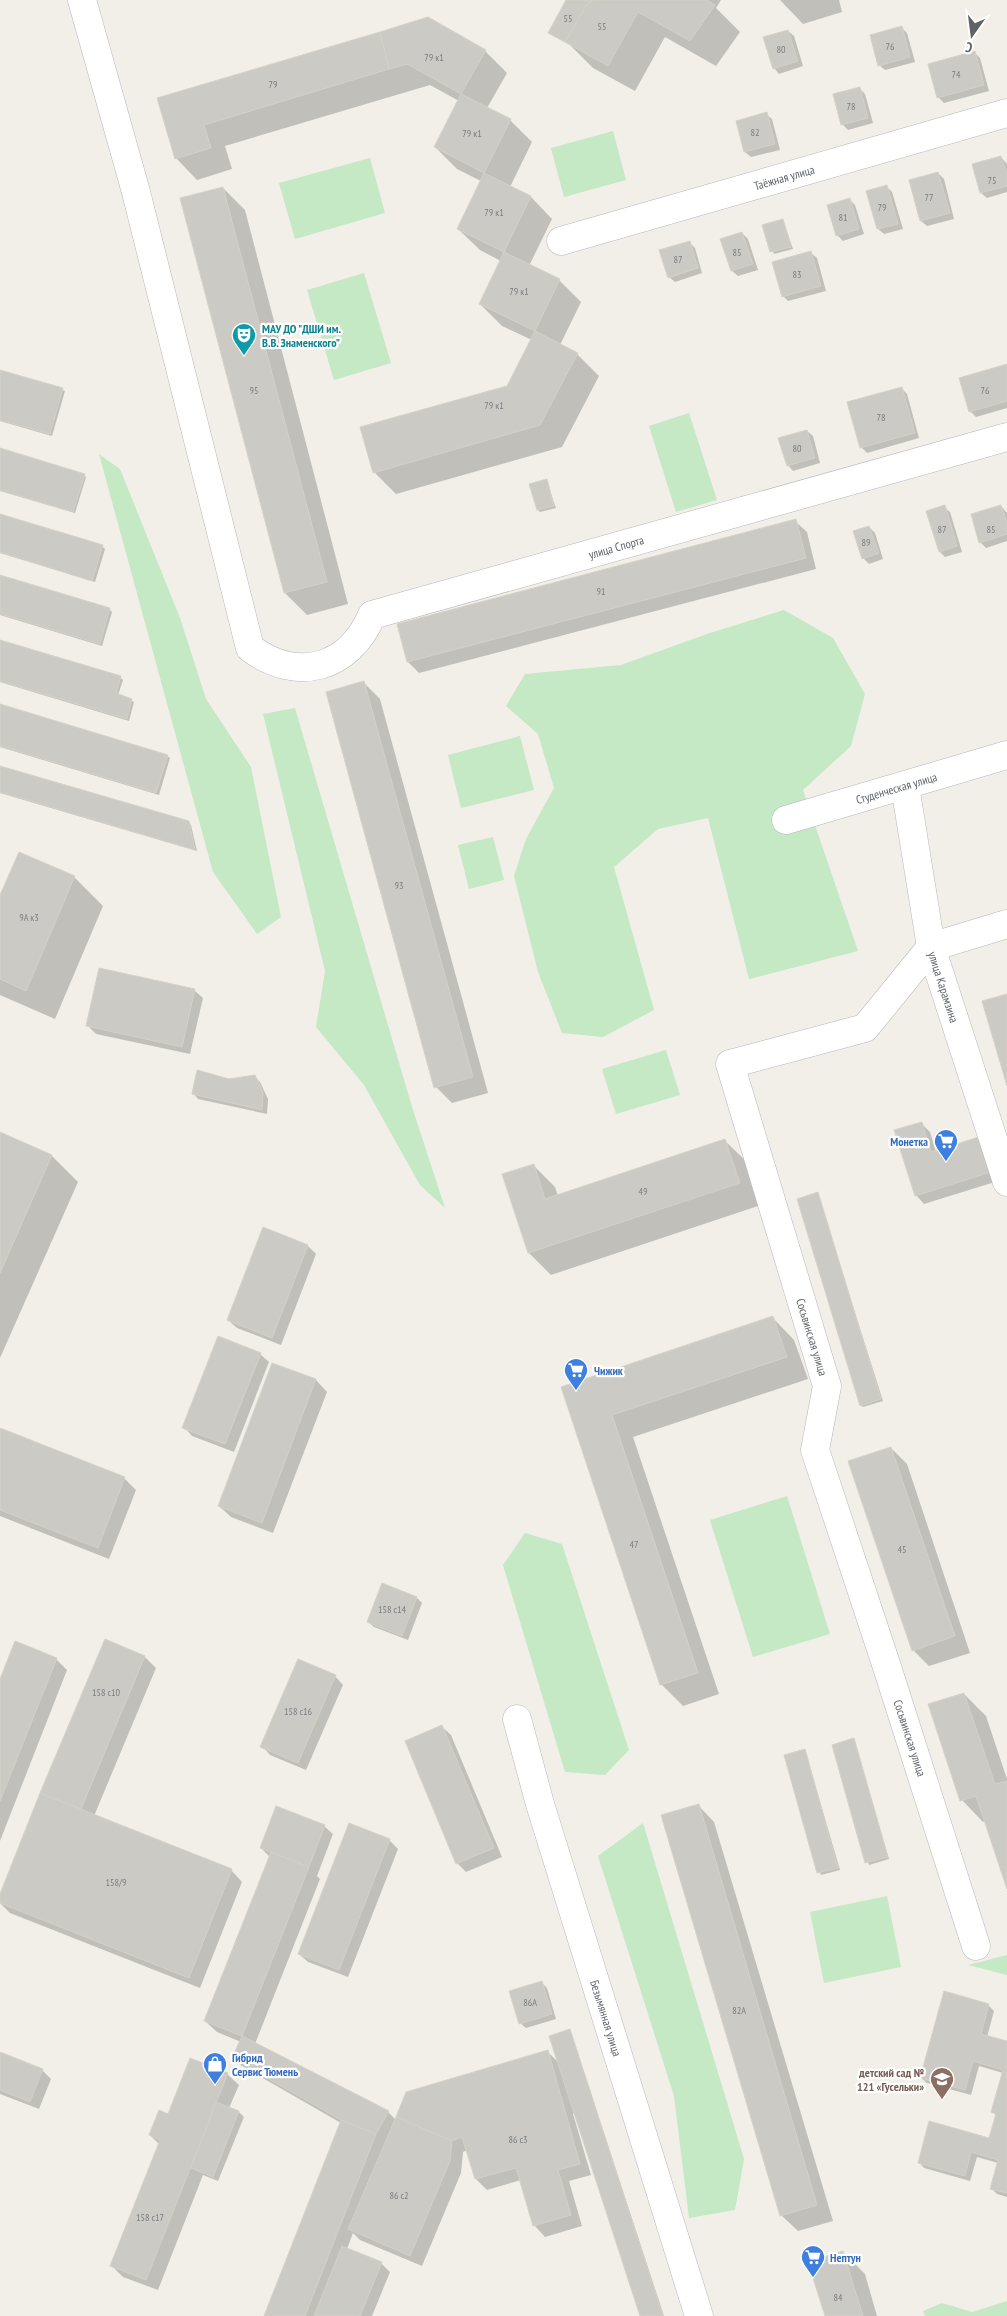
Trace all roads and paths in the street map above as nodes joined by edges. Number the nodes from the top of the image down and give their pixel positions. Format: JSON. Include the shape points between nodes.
{"nodes":[{"id":1,"x":82,"y":0,"type":"edge"},
{"id":2,"x":1007,"y":113,"type":"edge"},
{"id":3,"x":561,"y":241,"type":"dead end"},
{"id":4,"x":1007,"y":437,"type":"edge"},
{"id":5,"x":1007,"y":756,"type":"edge"},
{"id":6,"x":905,"y":786,"type":"junction"},
{"id":7,"x":786,"y":820,"type":"dead end"},
{"id":8,"x":1007,"y":924,"type":"edge"},
{"id":9,"x":931,"y":947,"type":"junction"},
{"id":10,"x":1007,"y":1182,"type":"edge"},
{"id":11,"x":516,"y":1719,"type":"dead end"},
{"id":12,"x":976,"y":1946,"type":"dead end"},
{"id":13,"x":699,"y":2316,"type":"edge"}],
"edges":[{"from":1,"to":4,"type":"street","name":"улица Спорта","via":[[136,192],[250,648],[262,657],[290,667],[320,666],[358,642],[372,615]]},
{"from":2,"to":3,"type":"street","name":"Таёжная улица"},
{"from":5,"to":6,"type":"street","name":"Студенческая улица"},
{"from":6,"to":7,"type":"street","name":"Студенческая улица"},
{"from":6,"to":9,"type":"street","name":"улица Карамзина"},
{"from":8,"to":9,"type":"street"},
{"from":9,"to":10,"type":"street","name":"улица Карамзина"},
{"from":9,"to":12,"type":"street","name":"Сосьвинская улица","via":[[865,1028],[730,1064],[826,1386],[815,1450]]},
{"from":11,"to":13,"type":"street","name":"Безымянная улица"}]}
